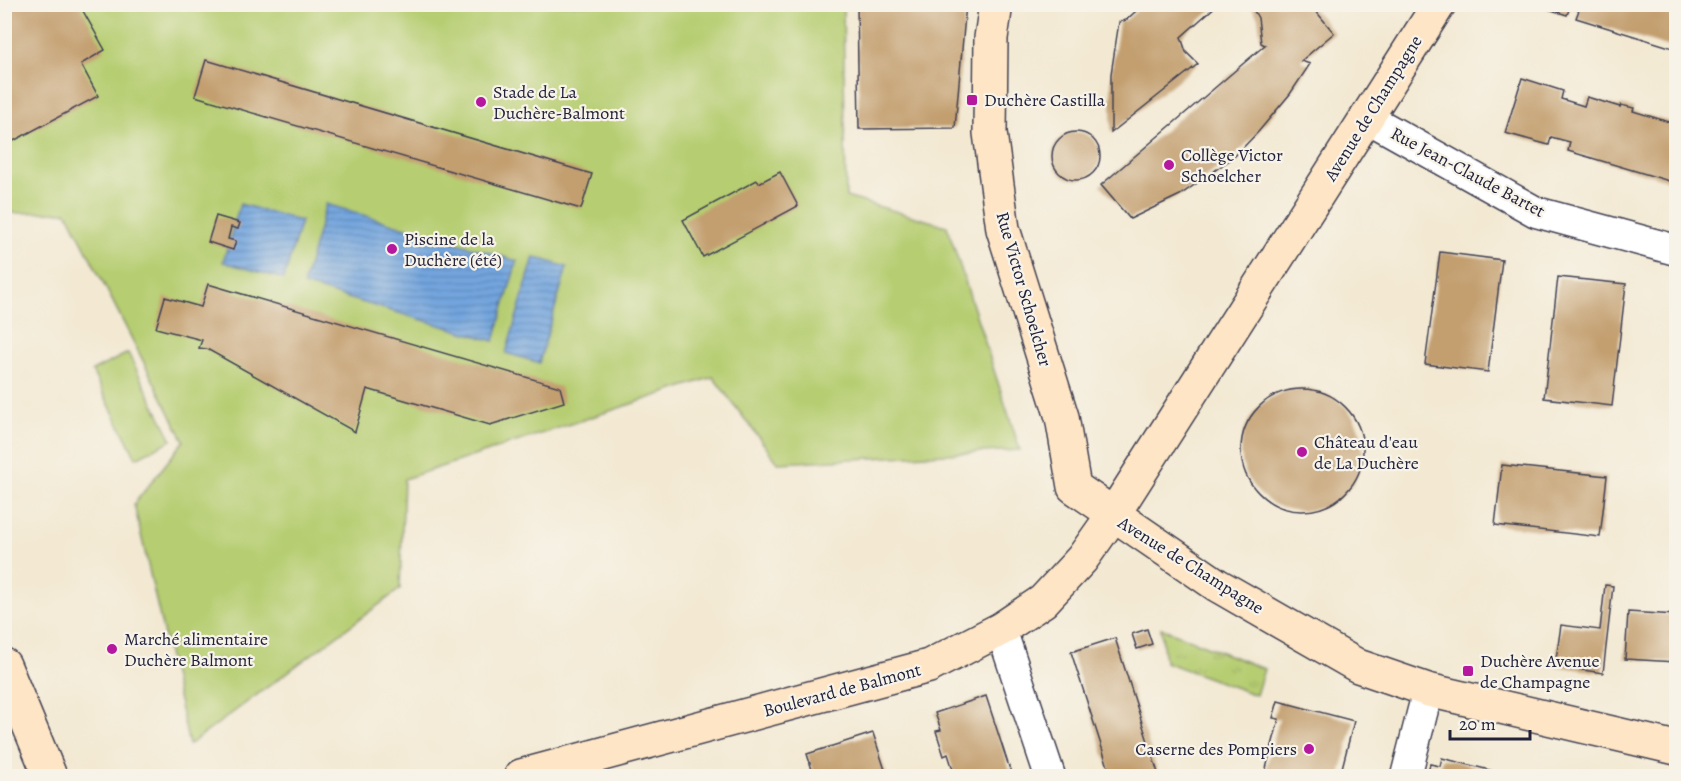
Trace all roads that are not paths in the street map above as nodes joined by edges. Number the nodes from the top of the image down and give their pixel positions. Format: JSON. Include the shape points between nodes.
{"nodes":[{"id":1,"x":996,"y":4,"type":"edge"},
{"id":2,"x":1439,"y":4,"type":"edge"},
{"id":3,"x":1366,"y":117,"type":"junction"},
{"id":4,"x":1677,"y":250,"type":"edge"},
{"id":5,"x":1113,"y":515,"type":"junction"},
{"id":6,"x":1001,"y":629,"type":"junction"},
{"id":7,"x":4,"y":664,"type":"edge"},
{"id":8,"x":1428,"y":690,"type":"junction"},
{"id":9,"x":1675,"y":749,"type":"edge"},
{"id":10,"x":50,"y":777,"type":"edge"},
{"id":11,"x":521,"y":777,"type":"edge"},
{"id":12,"x":1050,"y":777,"type":"edge"},
{"id":13,"x":1406,"y":777,"type":"edge"}],
"edges":[{"from":1,"to":5,"type":"street","name":"Rue Victor Schoelcher","via":[[991,38],[990,133],[1003,229],[1062,417],[1074,487]]},
{"from":2,"to":3,"type":"street","name":"Avenue de Champagne"},
{"from":3,"to":4,"type":"street","name":"Rue Jean-Claude Bartet","via":[[1536,212]]},
{"from":3,"to":5,"type":"street","name":"Avenue de Champagne"},
{"from":5,"to":6,"type":"street","name":"Boulevard de Balmont","via":[[1082,559],[1043,601]]},
{"from":5,"to":8,"type":"street","name":"Avenue de Champagne","via":[[1217,585],[1358,666]]},
{"from":6,"to":11,"type":"street","name":"Boulevard de Balmont","via":[[929,666]]},
{"from":6,"to":12,"type":"street"},
{"from":7,"to":10,"type":"street"},
{"from":8,"to":9,"type":"street","name":"Avenue de Champagne"},
{"from":8,"to":13,"type":"street"}]}
